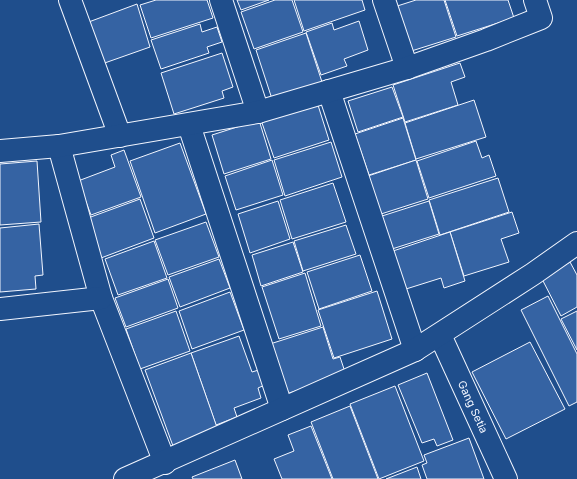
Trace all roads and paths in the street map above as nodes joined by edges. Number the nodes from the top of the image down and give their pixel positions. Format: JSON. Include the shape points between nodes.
{"nodes":[{"id":1,"x":70,"y":0,"type":"edge"},
{"id":2,"x":221,"y":0,"type":"edge"},
{"id":3,"x":384,"y":0,"type":"edge"},
{"id":4,"x":535,"y":0,"type":"edge"},
{"id":5,"x":406,"y":68,"type":"junction"},
{"id":6,"x":328,"y":91,"type":"junction"},
{"id":7,"x":258,"y":112,"type":"junction"},
{"id":8,"x":189,"y":125,"type":"junction"},
{"id":9,"x":120,"y":136,"type":"junction"},
{"id":10,"x":59,"y":146,"type":"junction"},
{"id":11,"x":0,"y":151,"type":"edge"},
{"id":12,"x":577,"y":243,"type":"edge"},
{"id":13,"x":101,"y":298,"type":"junction"},
{"id":14,"x":0,"y":309,"type":"edge"},
{"id":15,"x":440,"y":335,"type":"junction"},
{"id":16,"x":416,"y":350,"type":"junction"},
{"id":17,"x":282,"y":409,"type":"junction"},
{"id":18,"x":165,"y":463,"type":"junction"},
{"id":19,"x":125,"y":479,"type":"edge"},
{"id":20,"x":506,"y":479,"type":"edge"}],
"edges":[{"from":1,"to":9,"type":"street"},
{"from":2,"to":7,"type":"street"},
{"from":3,"to":5,"type":"street"},
{"from":4,"to":5,"type":"street","via":[[541,18]]},
{"from":5,"to":6,"type":"street"},
{"from":6,"to":7,"type":"street"},
{"from":6,"to":16,"type":"street"},
{"from":7,"to":8,"type":"street"},
{"from":8,"to":9,"type":"street"},
{"from":8,"to":17,"type":"street"},
{"from":9,"to":10,"type":"street"},
{"from":10,"to":11,"type":"street"},
{"from":10,"to":13,"type":"street"},
{"from":12,"to":15,"type":"street"},
{"from":13,"to":14,"type":"street"},
{"from":13,"to":18,"type":"street"},
{"from":15,"to":16,"type":"street"},
{"from":15,"to":20,"type":"street","name":"Gang Setia"},
{"from":16,"to":17,"type":"street"},
{"from":17,"to":18,"type":"street"},
{"from":18,"to":19,"type":"street"}]}
